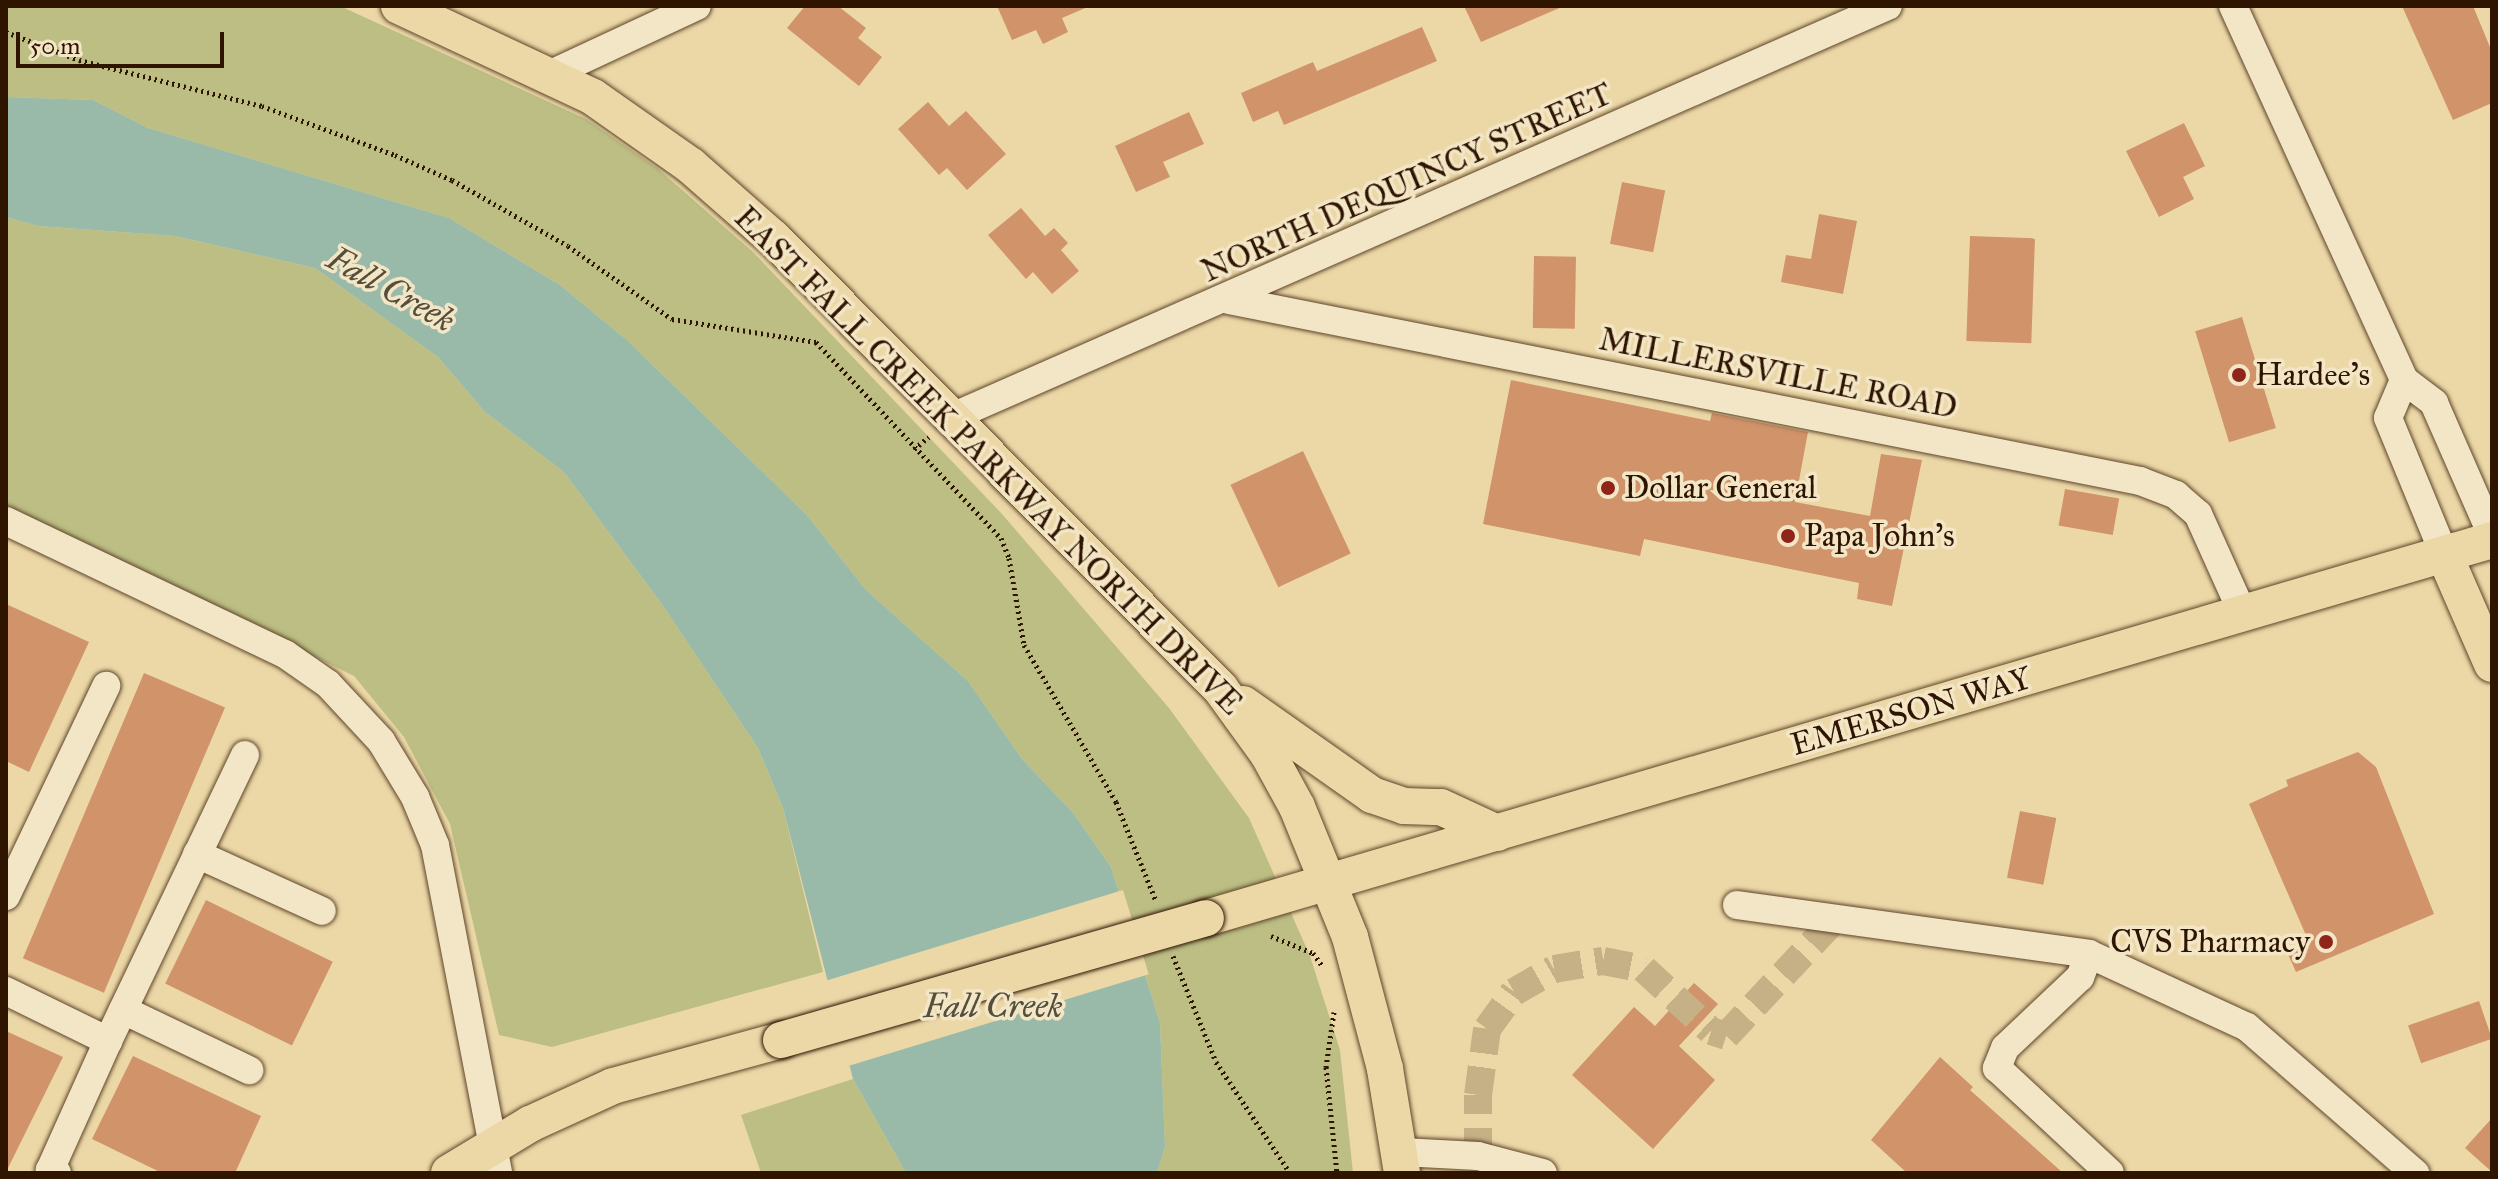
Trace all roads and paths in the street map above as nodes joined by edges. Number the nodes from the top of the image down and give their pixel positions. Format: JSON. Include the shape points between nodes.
{"nodes":[{"id":1,"x":399,"y":6,"type":"edge"},
{"id":2,"x":697,"y":6,"type":"edge"},
{"id":3,"x":1888,"y":6,"type":"edge"},
{"id":4,"x":2233,"y":6,"type":"edge"},
{"id":5,"x":6,"y":32,"type":"edge"},
{"id":6,"x":549,"y":75,"type":"junction"},
{"id":7,"x":1229,"y":300,"type":"junction"},
{"id":8,"x":2404,"y":380,"type":"junction"},
{"id":9,"x":952,"y":417,"type":"junction"},
{"id":10,"x":6,"y":521,"type":"edge"},
{"id":11,"x":2492,"y":537,"type":"edge"},
{"id":12,"x":2444,"y":554,"type":"junction"},
{"id":13,"x":2243,"y":614,"type":"junction"},
{"id":14,"x":2492,"y":664,"type":"edge"},
{"id":15,"x":106,"y":686,"type":"dead end"},
{"id":16,"x":1220,"y":688,"type":"junction"},
{"id":17,"x":245,"y":755,"type":"dead end"},
{"id":18,"x":1497,"y":833,"type":"junction"},
{"id":19,"x":197,"y":854,"type":"junction"},
{"id":20,"x":1328,"y":882,"type":"junction"},
{"id":21,"x":6,"y":896,"type":"edge"},
{"id":22,"x":1737,"y":905,"type":"dead end"},
{"id":23,"x":322,"y":911,"type":"dead end"},
{"id":24,"x":1159,"y":911,"type":"dead end"},
{"id":25,"x":1271,"y":936,"type":"dead end"},
{"id":26,"x":1171,"y":952,"type":"dead end"},
{"id":27,"x":2089,"y":954,"type":"junction"},
{"id":28,"x":1327,"y":981,"type":"dead end"},
{"id":29,"x":6,"y":991,"type":"edge"},
{"id":30,"x":1333,"y":1006,"type":"dead end"},
{"id":31,"x":123,"y":1010,"type":"junction"},
{"id":32,"x":108,"y":1041,"type":"junction"},
{"id":33,"x":249,"y":1070,"type":"dead end"},
{"id":34,"x":494,"y":1160,"type":"edge"},
{"id":35,"x":1401,"y":1163,"type":"edge"},
{"id":36,"x":57,"y":1173,"type":"edge"},
{"id":37,"x":449,"y":1173,"type":"edge"},
{"id":38,"x":1290,"y":1173,"type":"edge"},
{"id":39,"x":1337,"y":1173,"type":"edge"},
{"id":40,"x":1543,"y":1173,"type":"edge"},
{"id":41,"x":2110,"y":1173,"type":"edge"},
{"id":42,"x":2415,"y":1173,"type":"edge"}],
"edges":[{"from":1,"to":6,"type":"main road","name":"EAST FALL CREEK PARKWAY NORTH DRIVE"},
{"from":2,"to":6,"type":"street"},
{"from":3,"to":7,"type":"street","name":"NORTH DEQUINCY STREET"},
{"from":4,"to":8,"type":"street"},
{"from":5,"to":24,"type":"path","via":[[79,60],[262,106],[395,155],[452,180],[568,246],[672,319],[816,342],[1001,538],[1024,645],[1116,802]]},
{"from":6,"to":9,"type":"main road","name":"EAST FALL CREEK PARKWAY NORTH DRIVE","via":[[593,97],[691,166],[773,238]]},
{"from":7,"to":9,"type":"street","name":"NORTH DEQUINCY STREET"},
{"from":7,"to":13,"type":"street","name":"MILLERSVILLE ROAD","via":[[2140,481],[2176,495],[2198,514]]},
{"from":8,"to":11,"type":"street","via":[[2434,403]]},
{"from":8,"to":12,"type":"street","via":[[2388,418]]},
{"from":9,"to":16,"type":"main road","name":"EAST FALL CREEK PARKWAY NORTH DRIVE"},
{"from":10,"to":34,"type":"street","via":[[285,654],[328,684],[381,741],[415,797],[435,845]]},
{"from":11,"to":12,"type":"main road","name":"EMERSON WAY"},
{"from":12,"to":13,"type":"main road","name":"EMERSON WAY"},
{"from":12,"to":14,"type":"main road"},
{"from":13,"to":18,"type":"main road","name":"EMERSON WAY"},
{"from":15,"to":21,"type":"street"},
{"from":16,"to":18,"type":"main road","via":[[1372,795],[1404,806],[1441,807]]},
{"from":16,"to":20,"type":"main road","name":"EAST FALL CREEK PARKWAY NORTH DRIVE","via":[[1285,783]]},
{"from":17,"to":19,"type":"street"},
{"from":18,"to":20,"type":"main road","name":"EMERSON WAY"},
{"from":19,"to":23,"type":"street"},
{"from":19,"to":31,"type":"street"},
{"from":20,"to":34,"type":"main road","name":"EMERSON WAY","bridge":true,"via":[[625,1082],[541,1118]]},
{"from":20,"to":35,"type":"main road","name":"EAST FALL CREEK PARKWAY NORTH DRIVE","via":[[1371,1011]]},
{"from":22,"to":27,"type":"street"},
{"from":25,"to":28,"type":"path","via":[[1313,953]]},
{"from":26,"to":38,"type":"path","via":[[1216,1062]]},
{"from":27,"to":41,"type":"street","via":[[2080,977],[2005,1048],[1997,1068]]},
{"from":27,"to":42,"type":"street","via":[[2247,1027]]},
{"from":29,"to":32,"type":"street"},
{"from":30,"to":39,"type":"path","via":[[1326,1067]]},
{"from":31,"to":32,"type":"street"},
{"from":31,"to":33,"type":"street"},
{"from":32,"to":36,"type":"street","via":[[50,1170]]},
{"from":34,"to":37,"type":"main road","name":"EMERSON WAY"},
{"from":35,"to":40,"type":"street","via":[[1478,1156]]}]}
